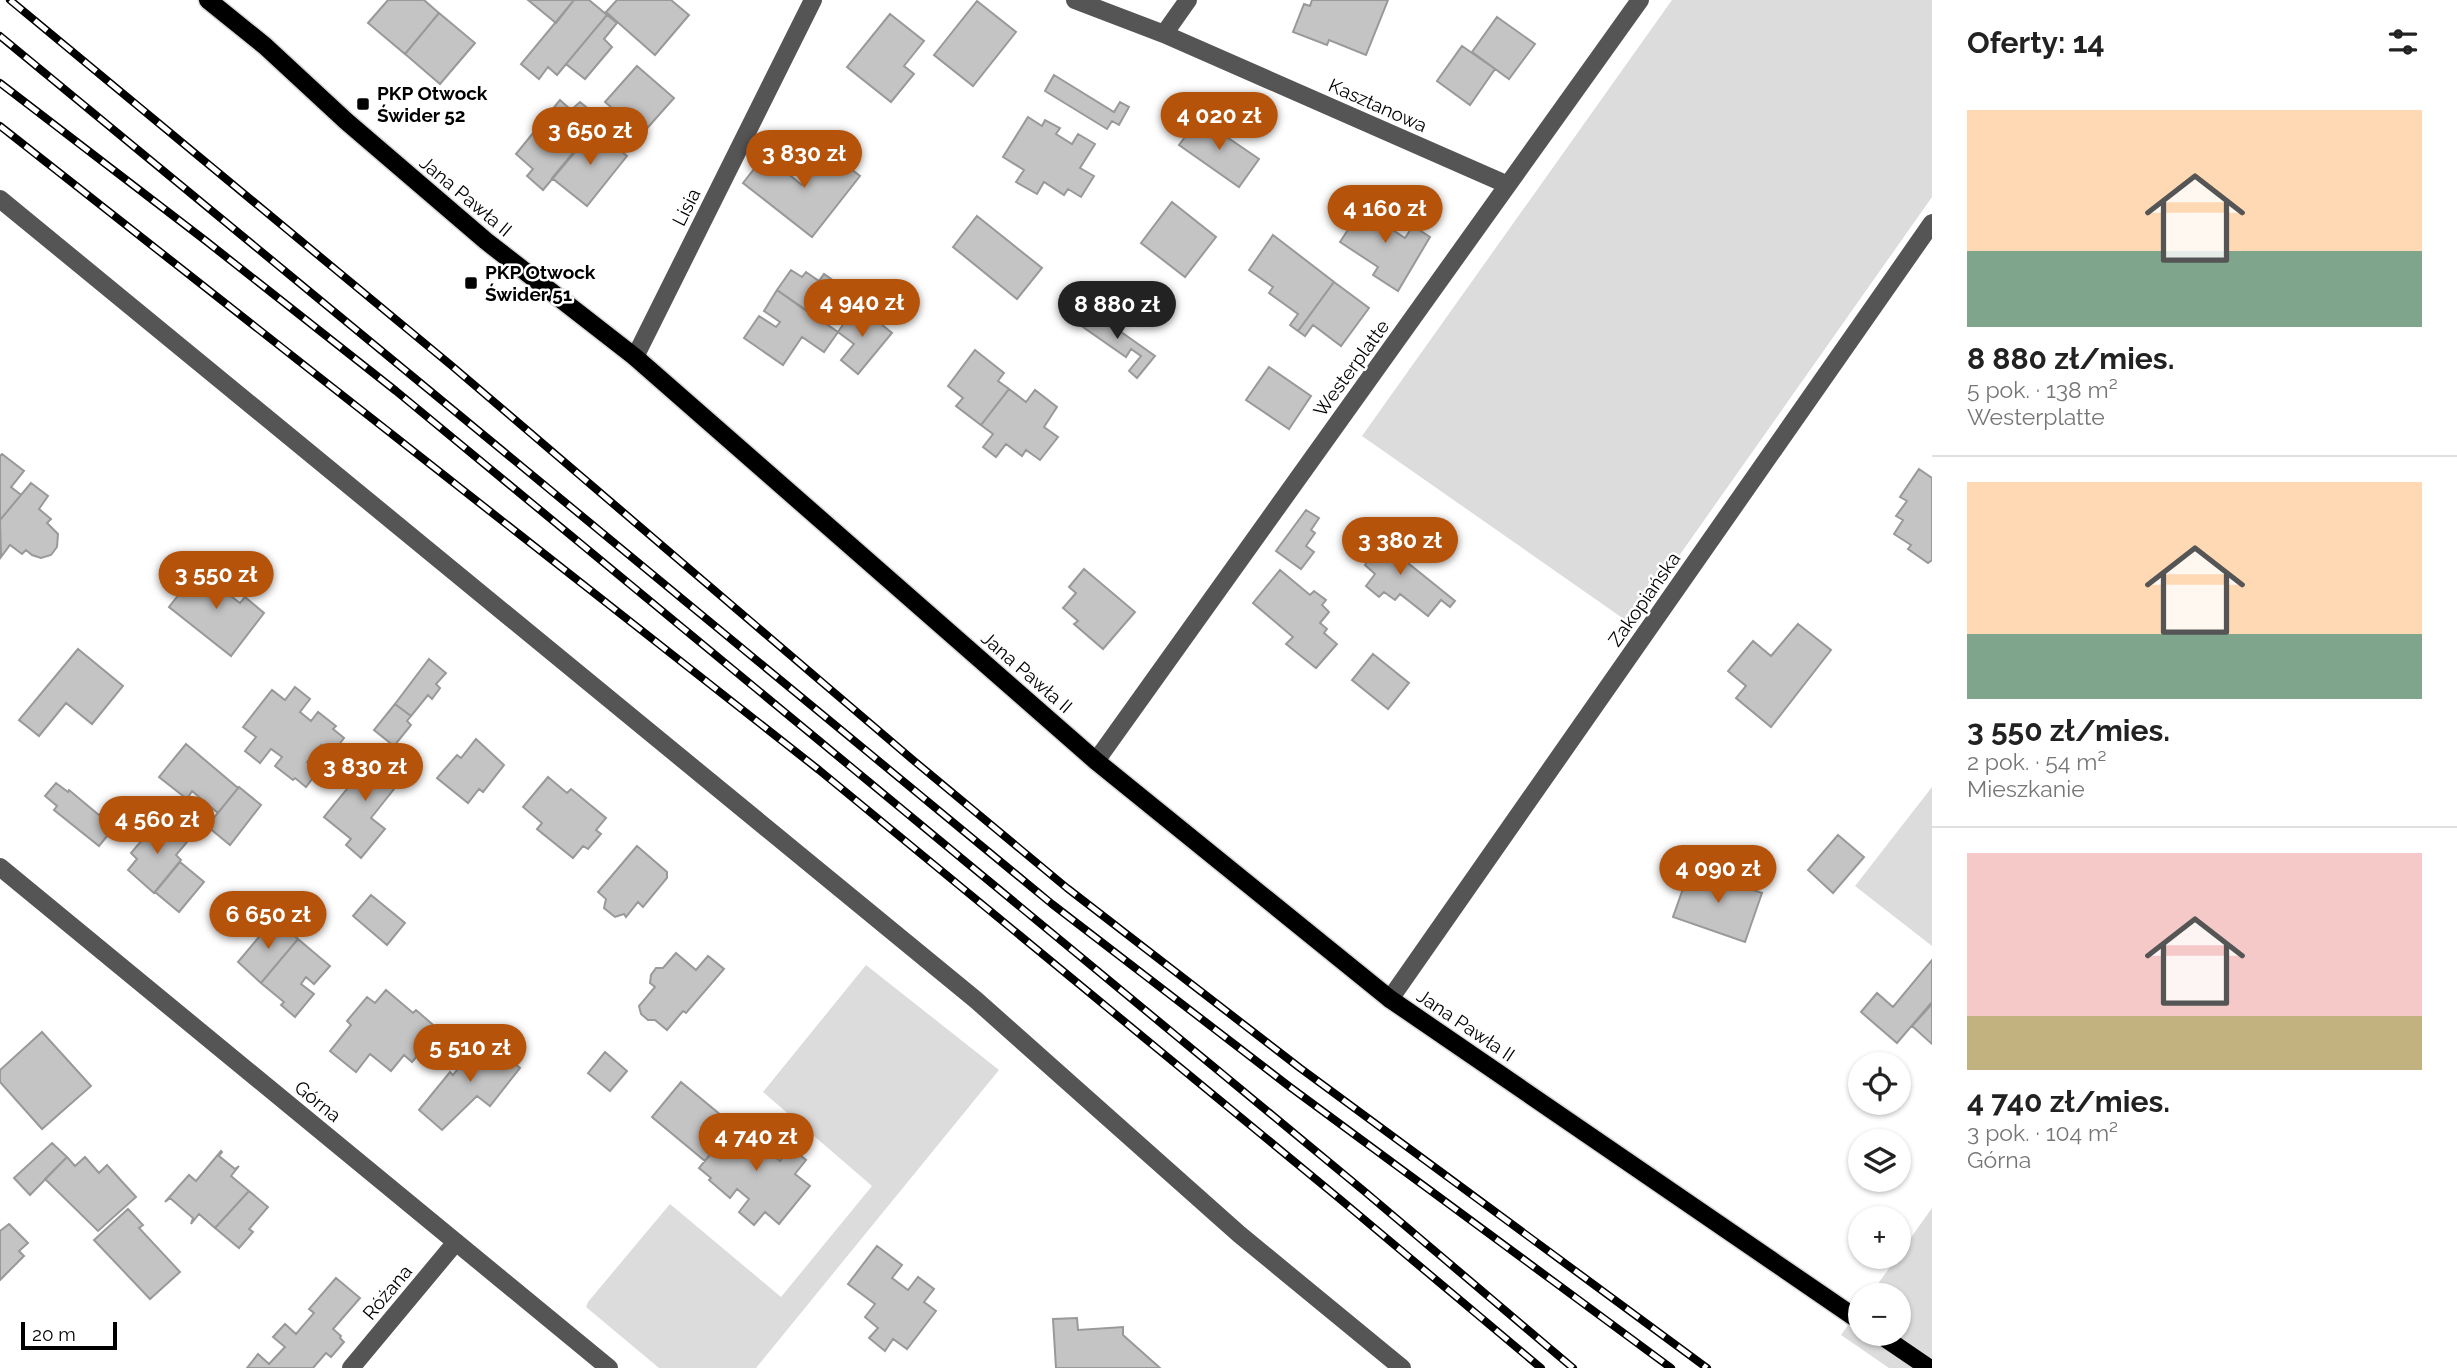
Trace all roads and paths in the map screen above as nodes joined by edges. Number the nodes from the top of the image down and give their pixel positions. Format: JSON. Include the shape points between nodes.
{"nodes":[{"id":1,"x":208,"y":0,"type":"edge"},
{"id":2,"x":813,"y":0,"type":"edge"},
{"id":3,"x":1075,"y":0,"type":"edge"},
{"id":4,"x":1188,"y":0,"type":"edge"},
{"id":5,"x":1640,"y":0,"type":"edge"},
{"id":6,"x":1164,"y":34,"type":"junction"},
{"id":7,"x":1508,"y":185,"type":"junction"},
{"id":8,"x":0,"y":198,"type":"edge"},
{"id":9,"x":1932,"y":223,"type":"edge"},
{"id":10,"x":635,"y":357,"type":"junction"},
{"id":11,"x":1096,"y":761,"type":"junction"},
{"id":12,"x":0,"y":867,"type":"edge"},
{"id":13,"x":1390,"y":999,"type":"junction"},
{"id":14,"x":456,"y":1242,"type":"junction"},
{"id":15,"x":1848,"y":1313,"type":"edge"},
{"id":16,"x":1897,"y":1346,"type":"edge"},
{"id":17,"x":351,"y":1368,"type":"edge"},
{"id":18,"x":609,"y":1368,"type":"edge"},
{"id":19,"x":1402,"y":1368,"type":"edge"},
{"id":20,"x":1929,"y":1368,"type":"edge"}],
"edges":[{"from":1,"to":10,"type":"main road","name":"Jana Pawła II","via":[[486,241]]},
{"from":2,"to":10,"type":"street","name":"Lisia"},
{"from":3,"to":6,"type":"street","name":"Kasztanowa"},
{"from":4,"to":6,"type":"street"},
{"from":5,"to":7,"type":"street","name":"Westerplatte"},
{"from":6,"to":7,"type":"street","name":"Kasztanowa"},
{"from":7,"to":11,"type":"street","name":"Westerplatte"},
{"from":8,"to":19,"type":"street","via":[[976,1000],[1238,1234]]},
{"from":9,"to":13,"type":"street","name":"Zakopiańska"},
{"from":10,"to":11,"type":"main road","name":"Jana Pawła II"},
{"from":11,"to":13,"type":"main road","name":"Jana Pawła II"},
{"from":12,"to":14,"type":"street","name":"Górna"},
{"from":13,"to":15,"type":"main road","name":"Jana Pawła II"},
{"from":14,"to":17,"type":"street","name":"Różana"},
{"from":14,"to":18,"type":"street","name":"Górna"},
{"from":16,"to":20,"type":"main road"}]}
